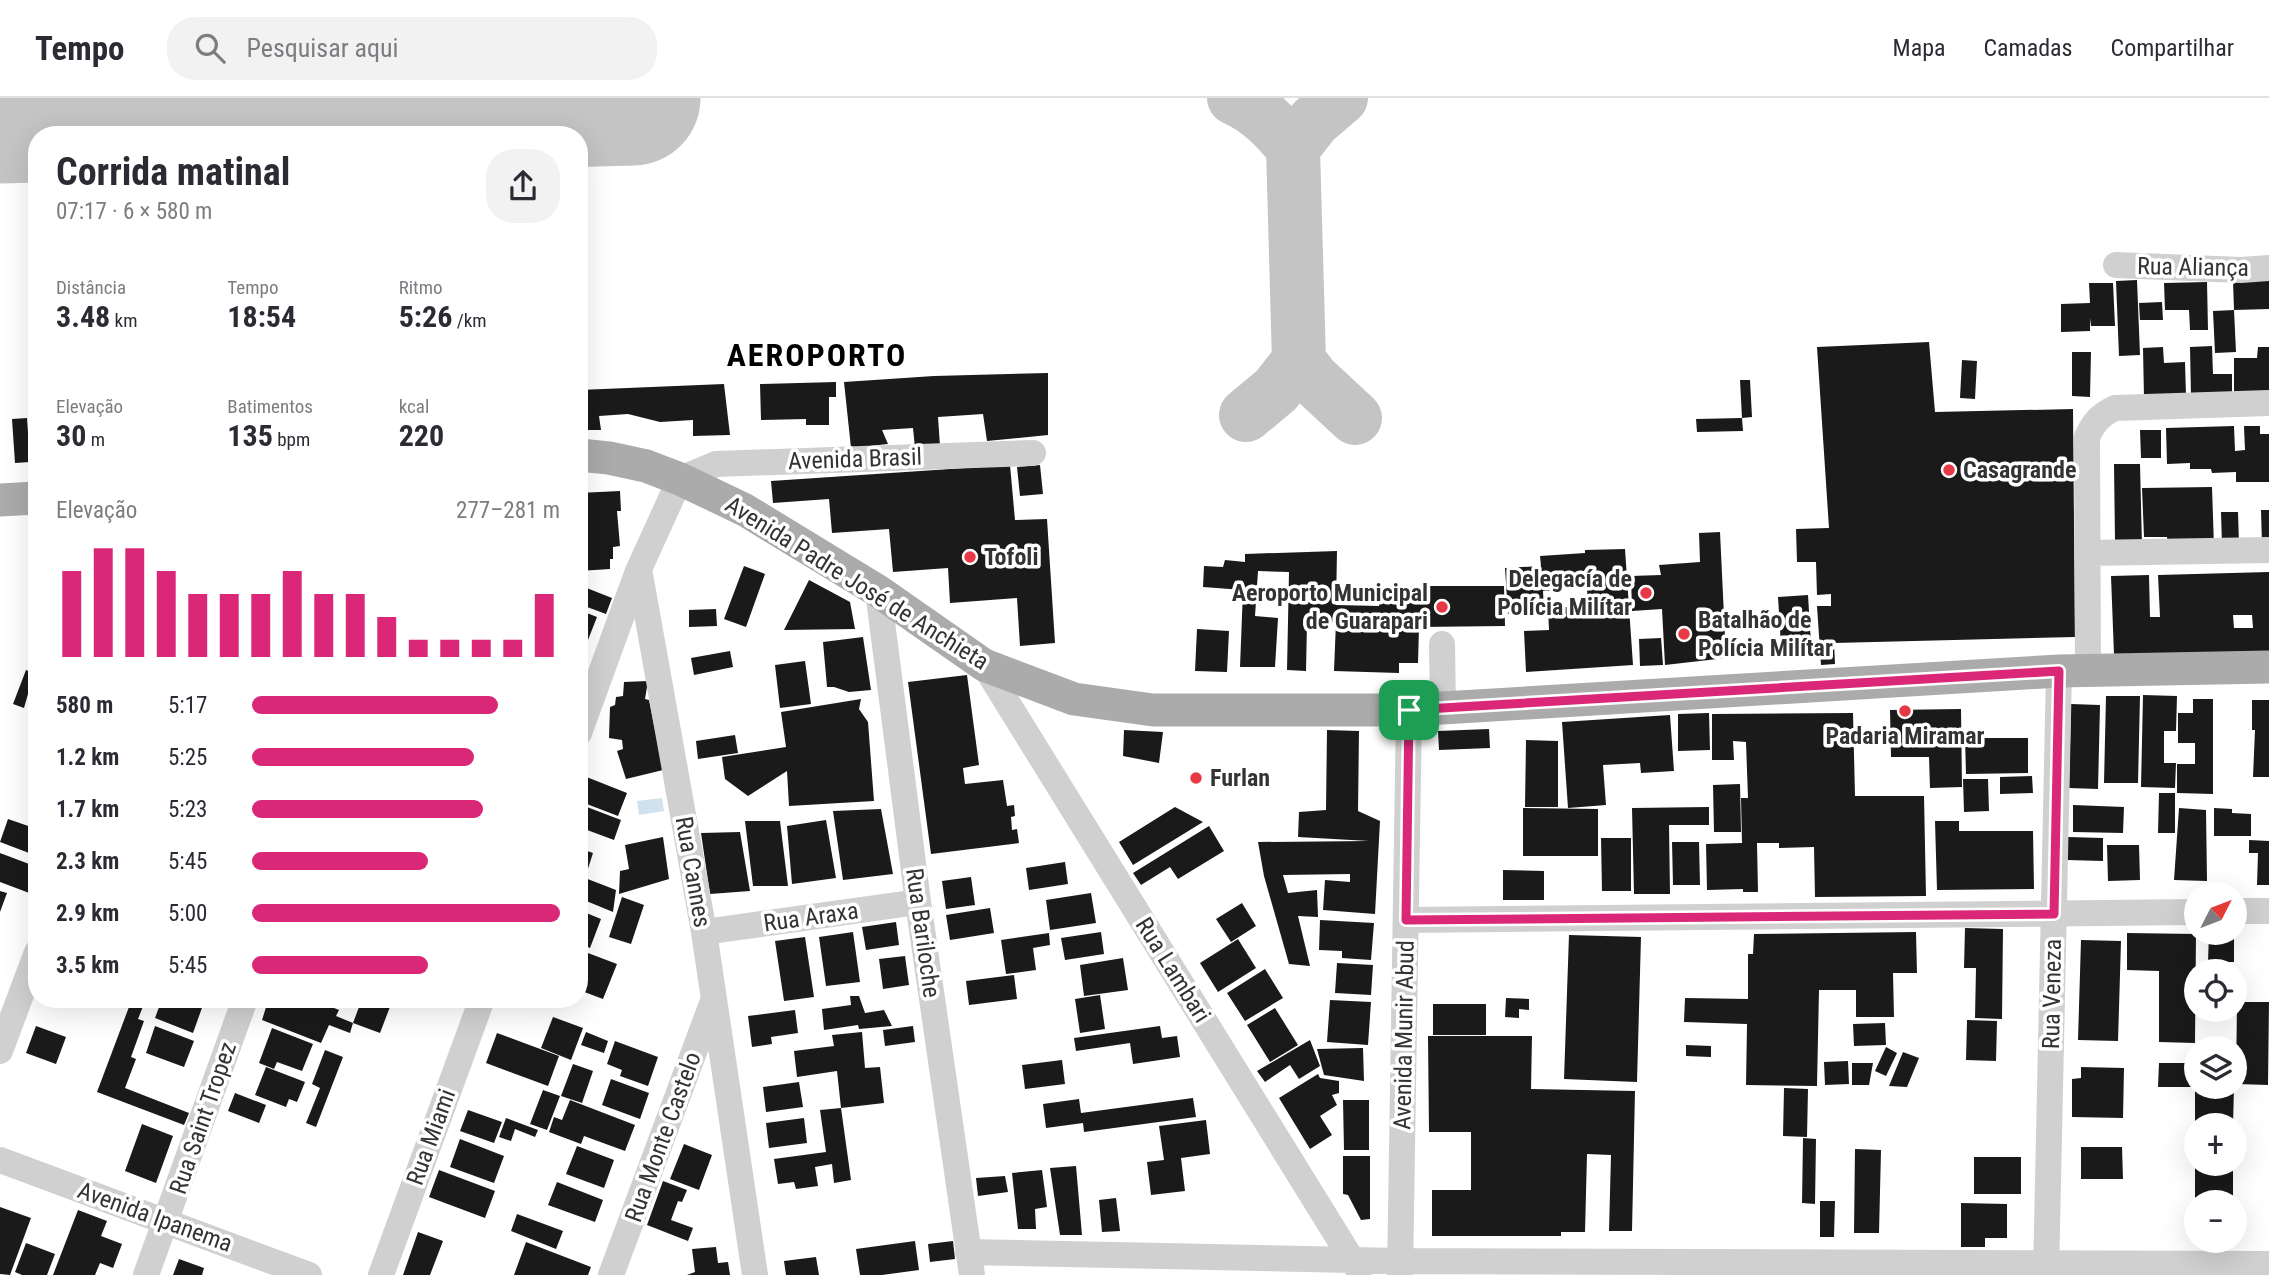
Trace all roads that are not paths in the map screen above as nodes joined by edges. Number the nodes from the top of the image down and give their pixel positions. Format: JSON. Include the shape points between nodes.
{"nodes":[{"id":1,"x":2116,"y":265,"type":"dead end"},
{"id":2,"x":2269,"y":268,"type":"edge"},
{"id":3,"x":2269,"y":403,"type":"edge"},
{"id":4,"x":1033,"y":453,"type":"dead end"},
{"id":5,"x":588,"y":456,"type":"edge"},
{"id":6,"x":680,"y":479,"type":"junction"},
{"id":7,"x":28,"y":498,"type":"edge"},
{"id":8,"x":0,"y":500,"type":"edge"},
{"id":9,"x":2269,"y":550,"type":"edge"},
{"id":10,"x":2087,"y":553,"type":"junction"},
{"id":11,"x":639,"y":569,"type":"junction"},
{"id":12,"x":878,"y":591,"type":"junction"},
{"id":13,"x":1442,"y":644,"type":"dead end"},
{"id":14,"x":984,"y":665,"type":"junction"},
{"id":15,"x":2269,"y":667,"type":"edge"},
{"id":16,"x":2073,"y":670,"type":"junction"},
{"id":17,"x":588,"y":708,"type":"edge"},
{"id":18,"x":1443,"y":708,"type":"junction"},
{"id":19,"x":1409,"y":710,"type":"junction"},
{"id":20,"x":918,"y":902,"type":"junction"},
{"id":21,"x":2247,"y":911,"type":"edge"},
{"id":22,"x":2269,"y":911,"type":"edge"},
{"id":23,"x":2184,"y":912,"type":"edge"},
{"id":24,"x":2054,"y":914,"type":"junction"},
{"id":25,"x":1406,"y":920,"type":"junction"},
{"id":26,"x":704,"y":932,"type":"junction"},
{"id":27,"x":28,"y":976,"type":"edge"},
{"id":28,"x":714,"y":998,"type":"junction"},
{"id":29,"x":242,"y":1008,"type":"edge"},
{"id":30,"x":479,"y":1008,"type":"edge"},
{"id":31,"x":0,"y":1051,"type":"edge"},
{"id":32,"x":0,"y":1160,"type":"edge"},
{"id":33,"x":166,"y":1222,"type":"junction"},
{"id":34,"x":970,"y":1264,"type":"edge"},
{"id":35,"x":2269,"y":1264,"type":"edge"},
{"id":36,"x":1357,"y":1268,"type":"edge"},
{"id":37,"x":1400,"y":1268,"type":"edge"},
{"id":38,"x":2046,"y":1269,"type":"edge"},
{"id":39,"x":146,"y":1275,"type":"edge"},
{"id":40,"x":309,"y":1275,"type":"edge"},
{"id":41,"x":381,"y":1275,"type":"edge"},
{"id":42,"x":611,"y":1275,"type":"edge"},
{"id":43,"x":755,"y":1275,"type":"edge"}],
"edges":[{"from":1,"to":2,"type":"street","name":"Rua Aliança"},
{"from":3,"to":10,"type":"street","name":"Rua Veneza","via":[[2115,408],[2101,415],[2087,437]]},
{"from":4,"to":6,"type":"street","name":"Avenida Brasil","via":[[716,464]]},
{"from":5,"to":6,"type":"main road","name":"Avenida Padre José de Anchieta","via":[[646,466]]},
{"from":6,"to":11,"type":"street"},
{"from":6,"to":12,"type":"main road","name":"Avenida Padre José de Anchieta","via":[[746,510]]},
{"from":7,"to":8,"type":"main road"},
{"from":9,"to":10,"type":"street"},
{"from":10,"to":16,"type":"street","name":"Rua Veneza"},
{"from":11,"to":17,"type":"street"},
{"from":11,"to":26,"type":"street","name":"Rua Cannes"},
{"from":12,"to":14,"type":"main road","name":"Avenida Padre José de Anchieta"},
{"from":12,"to":20,"type":"street","name":"Rua Bariloche"},
{"from":13,"to":18,"type":"street"},
{"from":14,"to":19,"type":"main road","name":"Avenida Padre José de Anchieta","via":[[1074,699],[1153,710]]},
{"from":14,"to":36,"type":"street","name":"Rua Lambari"},
{"from":15,"to":16,"type":"main road","name":"Avenida Padre José de Anchieta"},
{"from":16,"to":18,"type":"main road","name":"Avenida Padre José de Anchieta"},
{"from":16,"to":24,"type":"street","name":"Rua Veneza"},
{"from":18,"to":19,"type":"main road","name":"Avenida Padre José de Anchieta"},
{"from":19,"to":25,"type":"street","name":"Avenida Munir Abud"},
{"from":20,"to":26,"type":"street","name":"Rua Araxa"},
{"from":20,"to":34,"type":"street","name":"Rua Bariloche"},
{"from":21,"to":22,"type":"street"},
{"from":23,"to":24,"type":"street"},
{"from":24,"to":25,"type":"street"},
{"from":24,"to":38,"type":"street","name":"Rua Veneza"},
{"from":25,"to":37,"type":"street","name":"Avenida Munir Abud"},
{"from":26,"to":28,"type":"street","name":"Rua Cannes"},
{"from":27,"to":31,"type":"street"},
{"from":28,"to":42,"type":"street","name":"Rua Monte Castelo"},
{"from":28,"to":43,"type":"street","name":"Rua Cannes"},
{"from":29,"to":33,"type":"street","name":"Rua Saint Tropez"},
{"from":30,"to":41,"type":"street","name":"Rua Miami"},
{"from":32,"to":33,"type":"street","name":"Avenida Ipanema"},
{"from":33,"to":39,"type":"street","name":"Rua Saint Tropez"},
{"from":33,"to":40,"type":"street","name":"Avenida Ipanema"},
{"from":34,"to":36,"type":"street"},
{"from":35,"to":38,"type":"street"},
{"from":36,"to":37,"type":"street"},
{"from":37,"to":38,"type":"street"}]}
